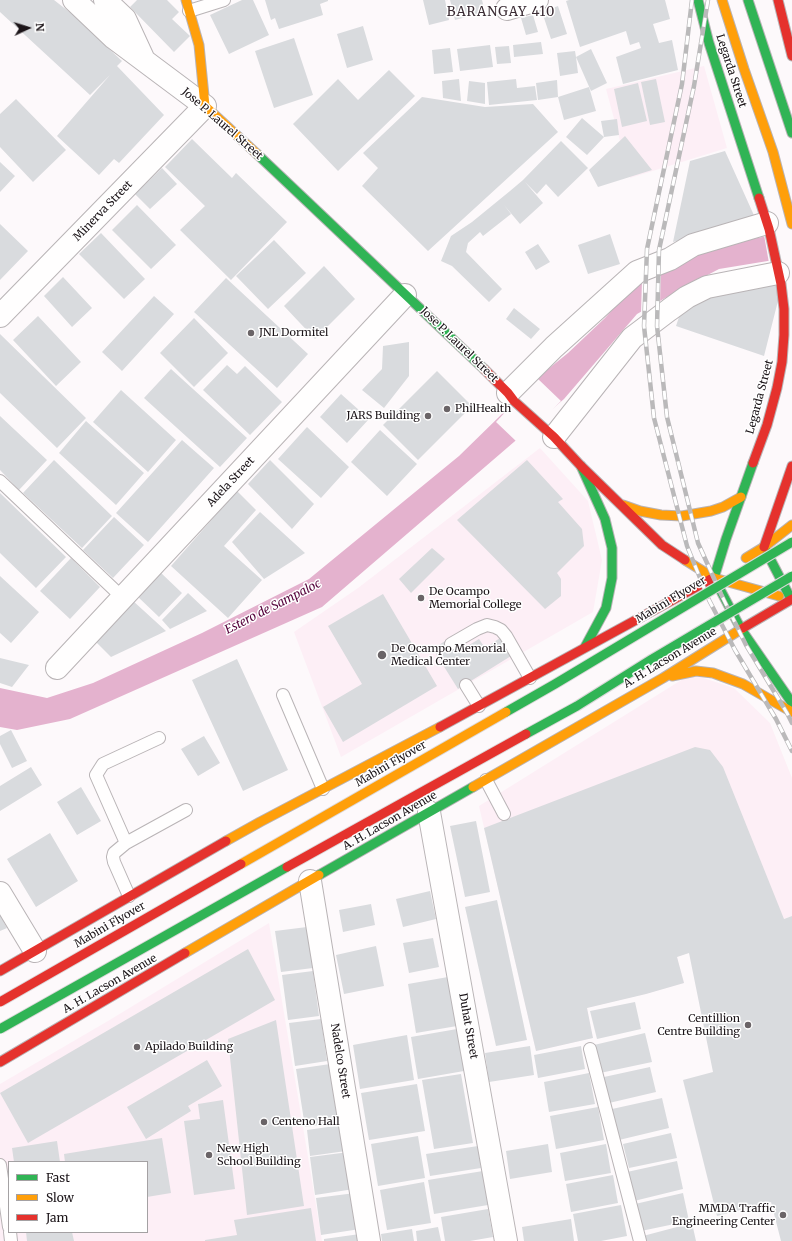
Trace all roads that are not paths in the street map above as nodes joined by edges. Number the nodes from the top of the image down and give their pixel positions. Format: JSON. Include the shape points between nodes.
{"nodes":[{"id":1,"x":74,"y":0,"type":"edge"},
{"id":2,"x":105,"y":0,"type":"edge"},
{"id":3,"x":224,"y":0,"type":"edge"},
{"id":4,"x":537,"y":0,"type":"edge"},
{"id":5,"x":698,"y":0,"type":"edge"},
{"id":6,"x":722,"y":0,"type":"edge"},
{"id":7,"x":748,"y":0,"type":"edge"},
{"id":8,"x":778,"y":0,"type":"edge"},
{"id":9,"x":187,"y":6,"type":"edge"},
{"id":10,"x":507,"y":9,"type":"dead end"},
{"id":11,"x":792,"y":56,"type":"edge"},
{"id":12,"x":143,"y":59,"type":"junction"},
{"id":13,"x":205,"y":106,"type":"junction"},
{"id":14,"x":792,"y":133,"type":"edge"},
{"id":15,"x":792,"y":224,"type":"edge"},
{"id":16,"x":768,"y":226,"type":"junction"},
{"id":17,"x":782,"y":275,"type":"edge"},
{"id":18,"x":405,"y":295,"type":"junction"},
{"id":19,"x":0,"y":316,"type":"edge"},
{"id":20,"x":511,"y":397,"type":"junction"},
{"id":21,"x":546,"y":431,"type":"junction"},
{"id":22,"x":581,"y":466,"type":"junction"},
{"id":23,"x":792,"y":466,"type":"edge"},
{"id":24,"x":0,"y":480,"type":"edge"},
{"id":25,"x":741,"y":497,"type":"junction"},
{"id":26,"x":621,"y":504,"type":"junction"},
{"id":27,"x":792,"y":525,"type":"edge"},
{"id":28,"x":792,"y":542,"type":"edge"},
{"id":29,"x":764,"y":547,"type":"junction"},
{"id":30,"x":739,"y":562,"type":"dead end"},
{"id":31,"x":726,"y":570,"type":"dead end"},
{"id":32,"x":792,"y":576,"type":"edge"},
{"id":33,"x":714,"y":578,"type":"junction"},
{"id":34,"x":123,"y":598,"type":"junction"},
{"id":35,"x":792,"y":600,"type":"edge"},
{"id":36,"x":741,"y":629,"type":"junction"},
{"id":37,"x":451,"y":644,"type":"dead end"},
{"id":38,"x":585,"y":647,"type":"junction"},
{"id":39,"x":57,"y":668,"type":"dead end"},
{"id":40,"x":530,"y":678,"type":"junction"},
{"id":41,"x":663,"y":678,"type":"junction"},
{"id":42,"x":466,"y":685,"type":"dead end"},
{"id":43,"x":283,"y":695,"type":"dead end"},
{"id":44,"x":792,"y":703,"type":"edge"},
{"id":45,"x":479,"y":706,"type":"junction"},
{"id":46,"x":792,"y":712,"type":"edge"},
{"id":47,"x":159,"y":738,"type":"dead end"},
{"id":48,"x":486,"y":780,"type":"junction"},
{"id":49,"x":324,"y":788,"type":"junction"},
{"id":50,"x":186,"y":810,"type":"dead end"},
{"id":51,"x":429,"y":812,"type":"junction"},
{"id":52,"x":504,"y":814,"type":"dead end"},
{"id":53,"x":126,"y":843,"type":"junction"},
{"id":54,"x":310,"y":881,"type":"junction"},
{"id":55,"x":0,"y":893,"type":"edge"},
{"id":56,"x":129,"y":896,"type":"junction"},
{"id":57,"x":35,"y":951,"type":"junction"},
{"id":58,"x":0,"y":971,"type":"edge"},
{"id":59,"x":0,"y":1002,"type":"edge"},
{"id":60,"x":0,"y":1029,"type":"edge"},
{"id":61,"x":590,"y":1049,"type":"dead end"},
{"id":62,"x":0,"y":1062,"type":"edge"},
{"id":63,"x":0,"y":1165,"type":"edge"},
{"id":64,"x":8,"y":1220,"type":"edge"},
{"id":65,"x":369,"y":1241,"type":"edge"},
{"id":66,"x":506,"y":1241,"type":"edge"},
{"id":67,"x":640,"y":1241,"type":"edge"}],
"edges":[{"from":1,"to":12,"type":"street","name":"Jose P. Laurel Street","via":[[114,38]]},
{"from":2,"to":12,"type":"street","name":"Jose P. Laurel Street","via":[[125,19]]},
{"from":3,"to":9,"type":"lane"},
{"from":4,"to":10,"type":"street"},
{"from":5,"to":16,"type":"main road","name":"Legarda Street","via":[[709,43]]},
{"from":6,"to":15,"type":"main road","via":[[773,152]]},
{"from":7,"to":14,"type":"main road"},
{"from":8,"to":11,"type":"main road"},
{"from":9,"to":13,"type":"main road","via":[[199,45]]},
{"from":12,"to":13,"type":"street","name":"Jose P. Laurel Street"},
{"from":13,"to":18,"type":"main road","name":"Jose P. Laurel Street"},
{"from":13,"to":19,"type":"street","name":"Minerva Street"},
{"from":16,"to":17,"type":"main road","name":"Legarda Street"},
{"from":16,"to":20,"type":"street","via":[[693,244],[670,259],[637,272],[554,347]]},
{"from":17,"to":21,"type":"street","via":[[707,287],[687,297],[632,338]]},
{"from":17,"to":25,"type":"main road","name":"Legarda Street","via":[[782,362],[767,424]]},
{"from":18,"to":20,"type":"main road","name":"Jose P. Laurel Street"},
{"from":18,"to":34,"type":"street","name":"Adela Street"},
{"from":20,"to":21,"type":"main road","name":"Jose P. Laurel Street"},
{"from":21,"to":22,"type":"main road","name":"Jose P. Laurel Street"},
{"from":22,"to":26,"type":"main road","name":"Jose P. Laurel Street"},
{"from":22,"to":38,"type":"main road","via":[[605,519],[612,548],[612,578],[606,608]]},
{"from":23,"to":29,"type":"main road"},
{"from":24,"to":34,"type":"lane"},
{"from":25,"to":26,"type":"main road","via":[[711,511],[682,516],[640,511]]},
{"from":25,"to":33,"type":"main road","name":"Legarda Street"},
{"from":26,"to":33,"type":"main road","name":"Jose P. Laurel Street","via":[[662,545]]},
{"from":27,"to":29,"type":"main road"},
{"from":28,"to":59,"type":"main road","name":"Mabini Flyover","bridge":true,"via":[[555,684]]},
{"from":29,"to":30,"type":"main road"},
{"from":29,"to":35,"type":"main road"},
{"from":31,"to":33,"type":"main road"},
{"from":32,"to":60,"type":"main road","bridge":true,"via":[[577,706]]},
{"from":33,"to":35,"type":"main road","name":"Jose P. Laurel Street"},
{"from":33,"to":36,"type":"main road"},
{"from":33,"to":38,"type":"main road"},
{"from":34,"to":39,"type":"street","name":"Adela Street"},
{"from":35,"to":36,"type":"main road","name":"A. H. Lacson Avenue"},
{"from":36,"to":41,"type":"main road","name":"A. H. Lacson Avenue"},
{"from":36,"to":44,"type":"main road"},
{"from":37,"to":40,"type":"lane","via":[[482,627],[495,626],[502,630]]},
{"from":38,"to":40,"type":"main road"},
{"from":40,"to":45,"type":"main road"},
{"from":41,"to":46,"type":"main road","via":[[696,671],[713,673],[744,684]]},
{"from":41,"to":48,"type":"main road","name":"A. H. Lacson Avenue"},
{"from":42,"to":45,"type":"lane"},
{"from":43,"to":49,"type":"lane"},
{"from":45,"to":49,"type":"main road"},
{"from":47,"to":53,"type":"lane","via":[[103,764],[96,775]]},
{"from":48,"to":51,"type":"main road","name":"A. H. Lacson Avenue"},
{"from":48,"to":52,"type":"lane"},
{"from":49,"to":56,"type":"main road"},
{"from":50,"to":53,"type":"lane"},
{"from":51,"to":54,"type":"main road","name":"A. H. Lacson Avenue"},
{"from":51,"to":66,"type":"street","name":"Duhat Street"},
{"from":53,"to":56,"type":"lane","via":[[113,857]]},
{"from":54,"to":62,"type":"main road","name":"A. H. Lacson Avenue"},
{"from":54,"to":65,"type":"street","name":"Nadelco Street"},
{"from":55,"to":57,"type":"street"},
{"from":56,"to":57,"type":"main road"},
{"from":57,"to":58,"type":"main road"},
{"from":61,"to":67,"type":"lane"},
{"from":63,"to":64,"type":"lane"}]}
